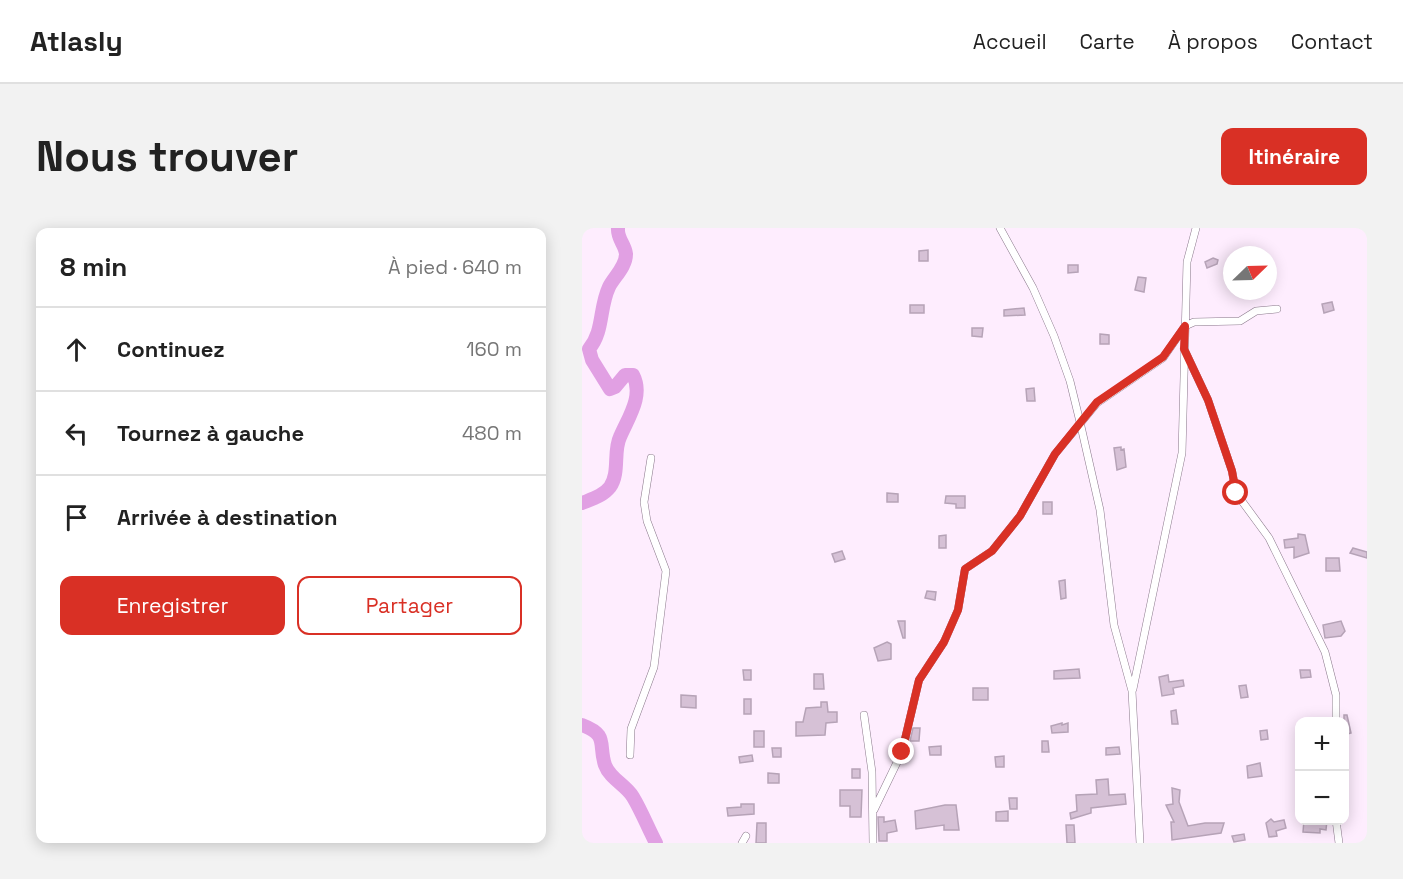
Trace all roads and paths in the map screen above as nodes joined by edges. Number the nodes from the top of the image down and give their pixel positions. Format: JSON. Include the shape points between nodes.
{"nodes":[{"id":1,"x":1000,"y":228,"type":"edge"},
{"id":2,"x":1196,"y":228,"type":"edge"},
{"id":3,"x":1277,"y":309,"type":"dead end"},
{"id":4,"x":1185,"y":326,"type":"junction"},
{"id":5,"x":1184,"y":349,"type":"junction"},
{"id":6,"x":1080,"y":422,"type":"junction"},
{"id":7,"x":651,"y":458,"type":"dead end"},
{"id":8,"x":1132,"y":691,"type":"junction"},
{"id":9,"x":864,"y":715,"type":"dead end"},
{"id":10,"x":1336,"y":717,"type":"edge"},
{"id":11,"x":630,"y":755,"type":"dead end"},
{"id":12,"x":874,"y":810,"type":"junction"},
{"id":13,"x":1337,"y":825,"type":"edge"},
{"id":14,"x":746,"y":836,"type":"dead end"},
{"id":15,"x":742,"y":843,"type":"edge"},
{"id":16,"x":873,"y":843,"type":"edge"},
{"id":17,"x":1140,"y":843,"type":"edge"},
{"id":18,"x":1339,"y":843,"type":"edge"}],
"edges":[{"from":1,"to":6,"type":"street","via":[[1054,336]]},
{"from":2,"to":4,"type":"street","via":[[1187,262]]},
{"from":3,"to":4,"type":"street","via":[[1256,311],[1240,321],[1194,322]]},
{"from":4,"to":5,"type":"street"},
{"from":4,"to":6,"type":"street","via":[[1163,357],[1097,402]]},
{"from":5,"to":8,"type":"street","via":[[1182,453]]},
{"from":5,"to":10,"type":"street","via":[[1208,400],[1236,493],[1269,538],[1325,652],[1336,695]]},
{"from":6,"to":8,"type":"street","via":[[1100,510],[1114,625]]},
{"from":6,"to":12,"type":"street","via":[[1055,454],[1020,516],[992,551],[965,569],[958,610],[944,642],[919,680],[902,752]]},
{"from":7,"to":11,"type":"street","via":[[644,502],[666,571],[654,667],[631,729]]},
{"from":8,"to":17,"type":"street"},
{"from":9,"to":12,"type":"street"},
{"from":12,"to":16,"type":"street"},
{"from":13,"to":18,"type":"street"},
{"from":14,"to":15,"type":"street"}]}
